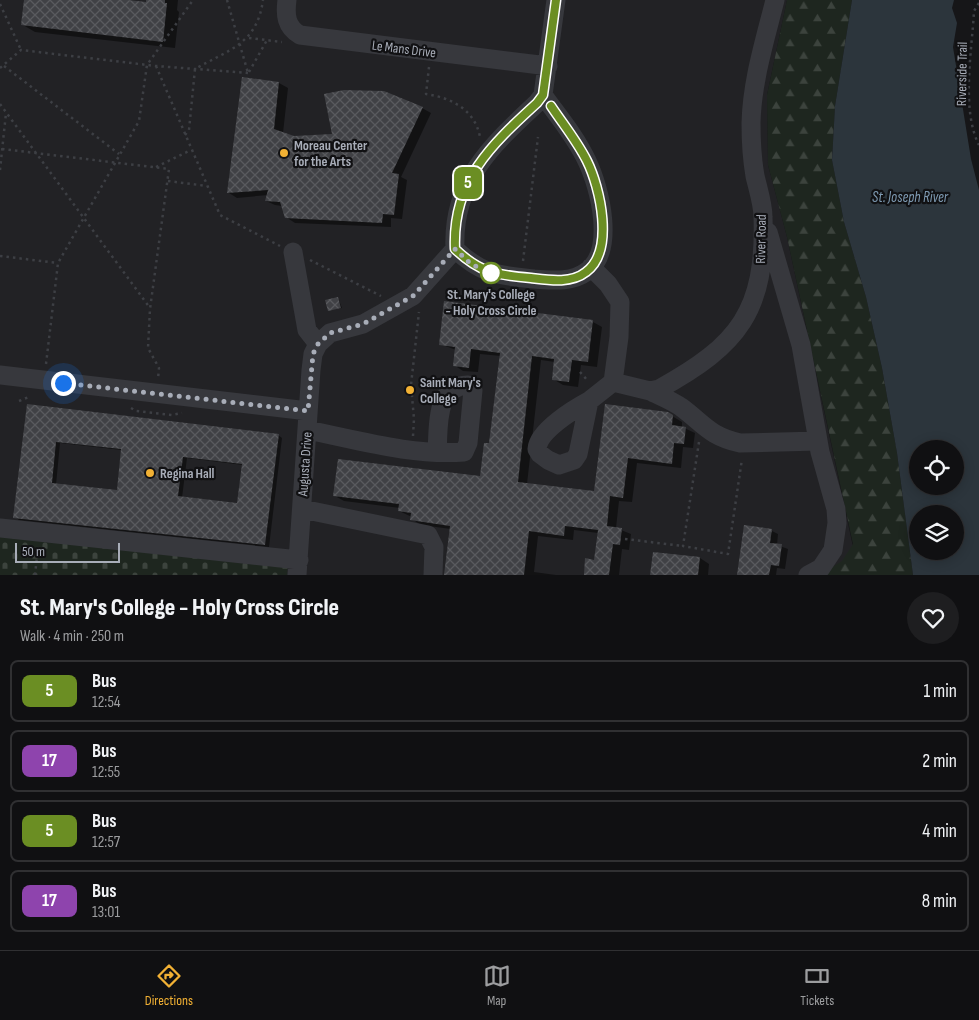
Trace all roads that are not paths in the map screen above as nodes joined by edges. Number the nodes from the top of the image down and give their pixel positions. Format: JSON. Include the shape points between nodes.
{"nodes":[{"id":1,"x":287,"y":0,"type":"edge"},
{"id":2,"x":556,"y":0,"type":"edge"},
{"id":3,"x":775,"y":0,"type":"edge"},
{"id":4,"x":548,"y":66,"type":"junction"},
{"id":5,"x":543,"y":95,"type":"junction"},
{"id":6,"x":763,"y":215,"type":"junction"},
{"id":7,"x":455,"y":249,"type":"junction"},
{"id":8,"x":293,"y":252,"type":"road end"},
{"id":9,"x":590,"y":267,"type":"junction"},
{"id":10,"x":318,"y":344,"type":"junction"},
{"id":11,"x":0,"y":375,"type":"edge"},
{"id":12,"x":613,"y":382,"type":"junction"},
{"id":13,"x":650,"y":391,"type":"junction"},
{"id":14,"x":590,"y":394,"type":"road end"},
{"id":15,"x":308,"y":411,"type":"junction"},
{"id":16,"x":307,"y":430,"type":"junction"},
{"id":17,"x":818,"y":441,"type":"junction"},
{"id":18,"x":437,"y":452,"type":"dead end"},
{"id":19,"x":302,"y":509,"type":"junction"},
{"id":20,"x":0,"y":528,"type":"edge"},
{"id":21,"x":298,"y":568,"type":"edge"},
{"id":22,"x":433,"y":575,"type":"edge"},
{"id":23,"x":808,"y":575,"type":"edge"}],
"edges":[{"from":1,"to":4,"type":"street","name":"Le Mans Drive","via":[[287,21],[300,35]]},
{"from":2,"to":4,"type":"street"},
{"from":3,"to":6,"type":"street","name":"River Road","via":[[752,102],[752,152]]},
{"from":4,"to":5,"type":"street"},
{"from":5,"to":7,"type":"street","via":[[476,166],[457,220]]},
{"from":5,"to":9,"type":"street","via":[[587,160],[599,193],[602,242],[597,259]]},
{"from":6,"to":13,"type":"street","name":"River Road","via":[[758,290],[743,323],[708,358],[683,376]]},
{"from":6,"to":17,"type":"street","via":[[801,345]]},
{"from":7,"to":9,"type":"street","via":[[483,270],[521,277],[555,281],[573,278],[587,272]]},
{"from":7,"to":10,"type":"street","via":[[413,296],[363,324],[330,333]]},
{"from":8,"to":10,"type":"street","via":[[307,330]]},
{"from":9,"to":12,"type":"street","via":[[608,284],[620,302]]},
{"from":10,"to":15,"type":"street","name":"Augusta Drive","via":[[313,354]]},
{"from":11,"to":15,"type":"street"},
{"from":12,"to":13,"type":"street"},
{"from":12,"to":14,"type":"street"},
{"from":13,"to":17,"type":"street","via":[[680,406],[713,434],[728,440],[745,443]]},
{"from":15,"to":16,"type":"street","name":"Augusta Drive"},
{"from":16,"to":18,"type":"street"},
{"from":16,"to":19,"type":"street","name":"Augusta Drive"},
{"from":17,"to":23,"type":"street","via":[[832,492],[836,538],[828,561]]},
{"from":19,"to":21,"type":"street","name":"Augusta Drive"},
{"from":19,"to":22,"type":"street","via":[[428,535],[434,547]]},
{"from":20,"to":21,"type":"street"}]}
